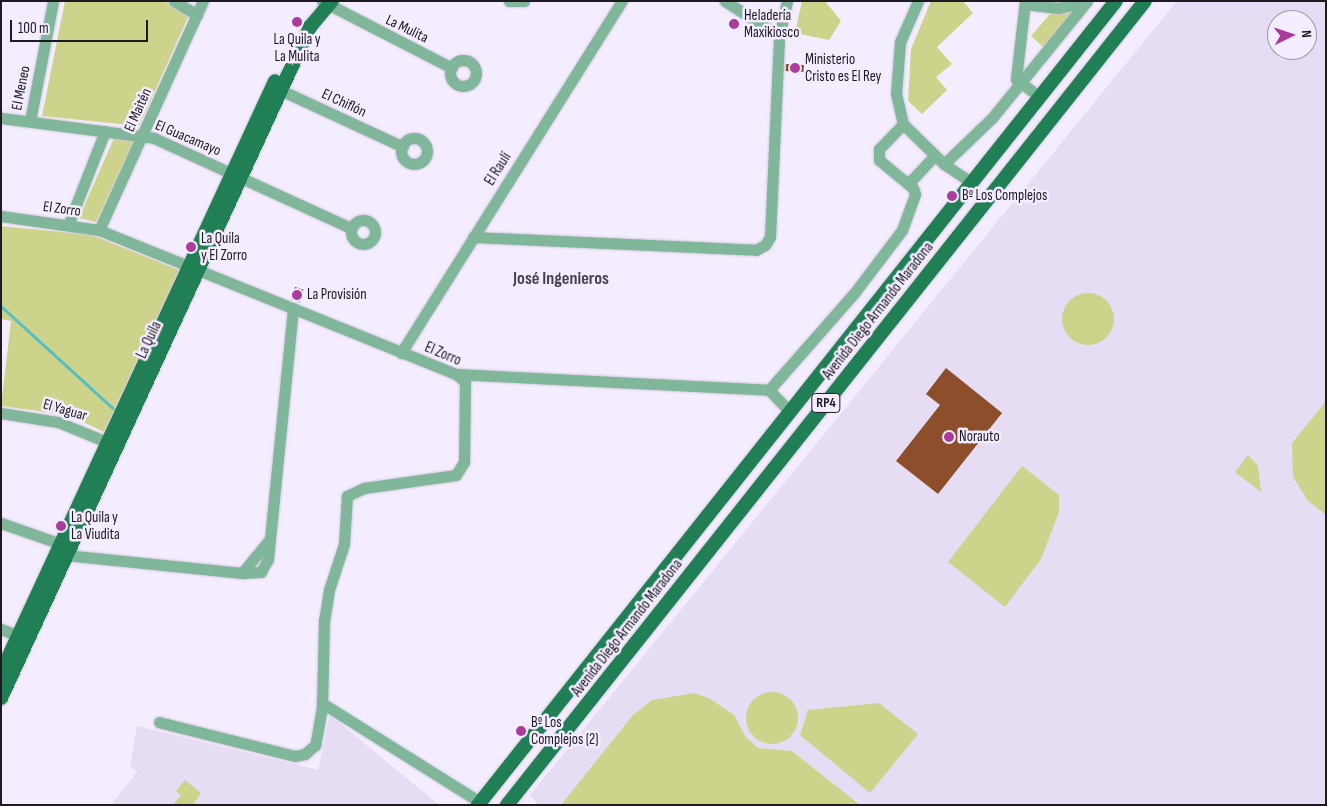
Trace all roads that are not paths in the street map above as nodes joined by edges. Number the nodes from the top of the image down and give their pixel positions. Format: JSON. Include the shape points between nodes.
{"nodes":[{"id":1,"x":53,"y":1,"type":"edge"},
{"id":2,"x":174,"y":1,"type":"edge"},
{"id":3,"x":203,"y":1,"type":"edge"},
{"id":4,"x":509,"y":1,"type":"edge"},
{"id":5,"x":524,"y":1,"type":"edge"},
{"id":6,"x":622,"y":1,"type":"edge"},
{"id":7,"x":725,"y":1,"type":"edge"},
{"id":8,"x":787,"y":1,"type":"edge"},
{"id":9,"x":918,"y":1,"type":"edge"},
{"id":10,"x":1116,"y":1,"type":"edge"},
{"id":11,"x":1145,"y":1,"type":"edge"},
{"id":12,"x":325,"y":2,"type":"edge"},
{"id":13,"x":1025,"y":2,"type":"edge"},
{"id":14,"x":1087,"y":2,"type":"edge"},
{"id":15,"x":197,"y":15,"type":"junction"},
{"id":16,"x":779,"y":36,"type":"junction"},
{"id":17,"x":452,"y":68,"type":"dead end"},
{"id":18,"x":1019,"y":84,"type":"junction"},
{"id":19,"x":277,"y":88,"type":"junction"},
{"id":20,"x":1040,"y":97,"type":"junction"},
{"id":21,"x":1,"y":118,"type":"edge"},
{"id":22,"x":30,"y":121,"type":"junction"},
{"id":23,"x":903,"y":124,"type":"junction"},
{"id":24,"x":105,"y":131,"type":"junction"},
{"id":25,"x":143,"y":135,"type":"junction"},
{"id":26,"x":403,"y":147,"type":"dead end"},
{"id":27,"x":934,"y":156,"type":"junction"},
{"id":28,"x":944,"y":164,"type":"junction"},
{"id":29,"x":236,"y":175,"type":"junction"},
{"id":30,"x":972,"y":183,"type":"junction"},
{"id":31,"x":908,"y":184,"type":"junction"},
{"id":32,"x":1,"y":216,"type":"edge"},
{"id":33,"x":68,"y":225,"type":"junction"},
{"id":34,"x":351,"y":228,"type":"dead end"},
{"id":35,"x":99,"y":230,"type":"junction"},
{"id":36,"x":473,"y":237,"type":"junction"},
{"id":37,"x":194,"y":268,"type":"junction"},
{"id":38,"x":293,"y":308,"type":"junction"},
{"id":39,"x":400,"y":353,"type":"junction"},
{"id":40,"x":456,"y":374,"type":"junction"},
{"id":41,"x":769,"y":390,"type":"junction"},
{"id":42,"x":790,"y":412,"type":"junction"},
{"id":43,"x":1,"y":413,"type":"edge"},
{"id":44,"x":112,"y":444,"type":"junction"},
{"id":45,"x":1,"y":523,"type":"edge"},
{"id":46,"x":65,"y":549,"type":"junction"},
{"id":47,"x":1,"y":629,"type":"edge"},
{"id":48,"x":24,"y":637,"type":"junction"},
{"id":49,"x":1,"y":673,"type":"edge"},
{"id":50,"x":1,"y":698,"type":"edge"},
{"id":51,"x":322,"y":703,"type":"junction"},
{"id":52,"x":159,"y":722,"type":"dead end"},
{"id":53,"x":479,"y":803,"type":"edge"},
{"id":54,"x":507,"y":805,"type":"edge"}],
"edges":[{"from":1,"to":22,"type":"street","name":"El Meneo"},
{"from":2,"to":15,"type":"street"},
{"from":3,"to":15,"type":"street","name":"El Maitén"},
{"from":4,"to":5,"type":"street"},
{"from":6,"to":36,"type":"street","name":"El Raulí"},
{"from":7,"to":16,"type":"street"},
{"from":8,"to":16,"type":"street"},
{"from":9,"to":23,"type":"street","via":[[900,42],[896,94]]},
{"from":10,"to":20,"type":"main road","name":"Avenida Diego Armando Maradona","number":"RP4"},
{"from":11,"to":54,"type":"main road","name":"Avenida Diego Armando Maradona","number":"RP4"},
{"from":12,"to":17,"type":"street","name":"La Mulita"},
{"from":12,"to":19,"type":"main road","name":"La Quila"},
{"from":13,"to":14,"type":"street","via":[[1058,8]]},
{"from":13,"to":18,"type":"street","via":[[1016,74]]},
{"from":14,"to":18,"type":"street","via":[[1052,50]]},
{"from":15,"to":25,"type":"street","name":"El Maitén"},
{"from":16,"to":36,"type":"street","via":[[770,237],[760,249]]},
{"from":18,"to":20,"type":"street"},
{"from":18,"to":28,"type":"street","via":[[992,118]]},
{"from":19,"to":26,"type":"street","name":"El Chiflón"},
{"from":19,"to":29,"type":"main road","name":"La Quila"},
{"from":20,"to":30,"type":"main road","name":"Avenida Diego Armando Maradona","number":"RP4"},
{"from":21,"to":22,"type":"street","name":"El Guacamayo"},
{"from":22,"to":24,"type":"street","name":"El Guacamayo"},
{"from":23,"to":27,"type":"street"},
{"from":23,"to":31,"type":"street","via":[[877,154],[879,160]]},
{"from":24,"to":25,"type":"street","name":"El Guacamayo"},
{"from":24,"to":33,"type":"street"},
{"from":25,"to":29,"type":"street","name":"El Guacamayo"},
{"from":25,"to":35,"type":"street","name":"El Maitén"},
{"from":27,"to":28,"type":"street"},
{"from":27,"to":31,"type":"street"},
{"from":28,"to":30,"type":"street"},
{"from":29,"to":34,"type":"street","name":"El Guacamayo"},
{"from":29,"to":37,"type":"main road","name":"La Quila"},
{"from":30,"to":42,"type":"main road","name":"Avenida Diego Armando Maradona","number":"RP4"},
{"from":31,"to":41,"type":"street","via":[[913,188],[915,201],[896,239]]},
{"from":32,"to":33,"type":"street","name":"El Zorro"},
{"from":33,"to":35,"type":"street","name":"El Zorro"},
{"from":35,"to":37,"type":"street","name":"El Zorro"},
{"from":36,"to":39,"type":"street","name":"El Raulí"},
{"from":37,"to":38,"type":"street","name":"El Zorro"},
{"from":37,"to":44,"type":"main road","name":"La Quila"},
{"from":38,"to":39,"type":"street","name":"El Zorro"},
{"from":38,"to":46,"type":"street","via":[[270,539],[242,573]]},
{"from":39,"to":40,"type":"street","name":"El Zorro"},
{"from":40,"to":41,"type":"street"},
{"from":40,"to":51,"type":"street","name":"El Zorro","via":[[467,388],[465,454],[460,471],[444,480],[364,488],[348,496],[344,544],[329,590],[324,620]]},
{"from":41,"to":42,"type":"street"},
{"from":42,"to":53,"type":"main road","name":"Avenida Diego Armando Maradona","number":"RP4"},
{"from":43,"to":44,"type":"street","name":"El Yaguar","via":[[58,422]]},
{"from":44,"to":46,"type":"main road","name":"La Quila"},
{"from":45,"to":46,"type":"street"},
{"from":46,"to":48,"type":"main road","name":"La Quila"},
{"from":47,"to":48,"type":"street"},
{"from":48,"to":49,"type":"main road","name":"La Quila"},
{"from":48,"to":50,"type":"main road","name":"La Quila"},
{"from":51,"to":52,"type":"street","name":"El Zorro","via":[[315,745],[305,754],[295,756]]},
{"from":51,"to":53,"type":"street"}]}
